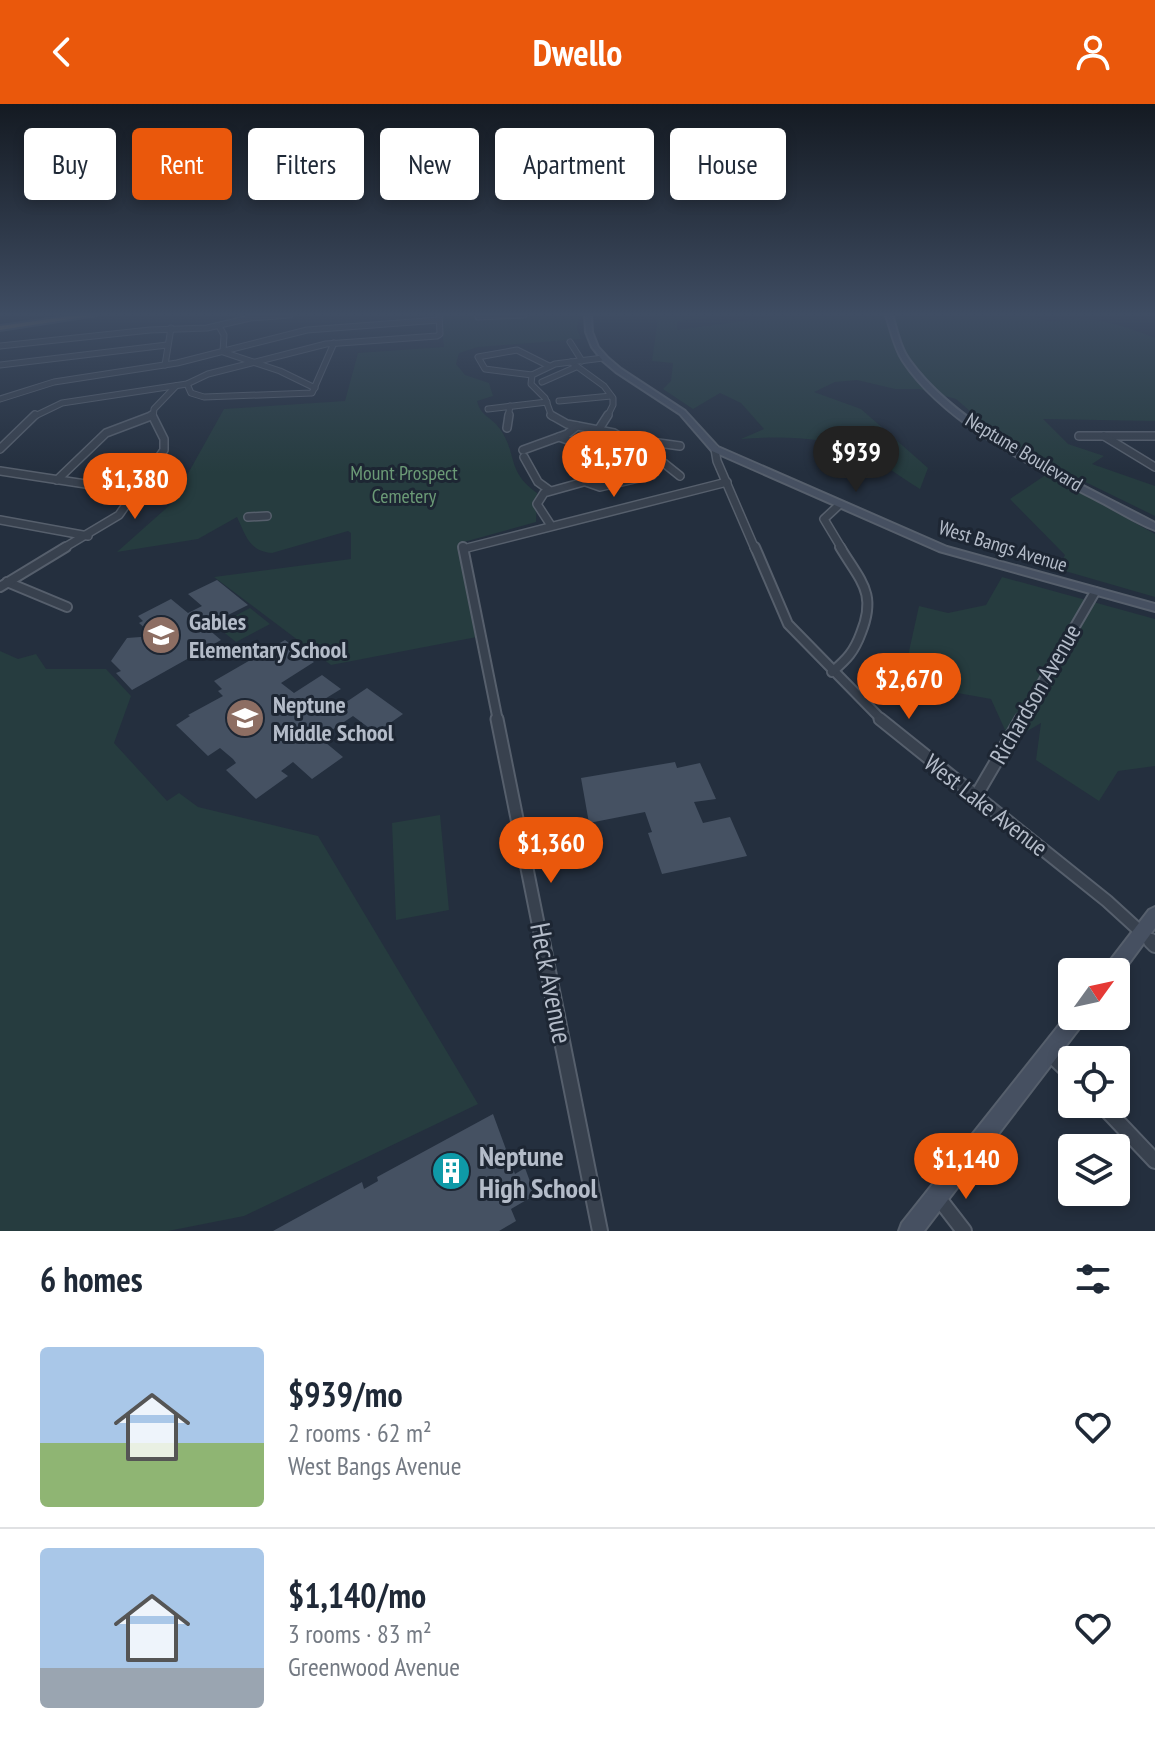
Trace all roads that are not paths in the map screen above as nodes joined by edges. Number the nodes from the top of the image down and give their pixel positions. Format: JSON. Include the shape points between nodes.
{"nodes":[{"id":1,"x":147,"y":368,"type":"edge"},
{"id":2,"x":236,"y":368,"type":"edge"},
{"id":3,"x":266,"y":368,"type":"edge"},
{"id":4,"x":324,"y":368,"type":"edge"},
{"id":5,"x":484,"y":368,"type":"edge"},
{"id":6,"x":546,"y":368,"type":"edge"},
{"id":7,"x":569,"y":368,"type":"edge"},
{"id":8,"x":582,"y":368,"type":"edge"},
{"id":9,"x":617,"y":368,"type":"edge"},
{"id":10,"x":912,"y":368,"type":"edge"},
{"id":11,"x":532,"y":375,"type":"junction"},
{"id":12,"x":542,"y":382,"type":"dead end"},
{"id":13,"x":187,"y":384,"type":"junction"},
{"id":14,"x":177,"y":385,"type":"junction"},
{"id":15,"x":315,"y":388,"type":"junction"},
{"id":16,"x":611,"y":396,"type":"junction"},
{"id":17,"x":0,"y":399,"type":"edge"},
{"id":18,"x":559,"y":401,"type":"dead end"},
{"id":19,"x":547,"y":402,"type":"junction"},
{"id":20,"x":510,"y":406,"type":"junction"},
{"id":21,"x":488,"y":409,"type":"dead end"},
{"id":22,"x":151,"y":416,"type":"junction"},
{"id":23,"x":577,"y":426,"type":"junction"},
{"id":24,"x":507,"y":428,"type":"dead end"},
{"id":25,"x":599,"y":429,"type":"junction"},
{"id":26,"x":1079,"y":436,"type":"dead end"},
{"id":27,"x":1104,"y":436,"type":"junction"},
{"id":28,"x":1155,"y":436,"type":"edge"},
{"id":29,"x":559,"y":437,"type":"junction"},
{"id":30,"x":634,"y":444,"type":"junction"},
{"id":31,"x":680,"y":446,"type":"dead end"},
{"id":32,"x":0,"y":449,"type":"edge"},
{"id":33,"x":715,"y":449,"type":"junction"},
{"id":34,"x":608,"y":454,"type":"dead end"},
{"id":35,"x":638,"y":457,"type":"junction"},
{"id":36,"x":1155,"y":467,"type":"edge"},
{"id":37,"x":0,"y":471,"type":"edge"},
{"id":38,"x":652,"y":475,"type":"dead end"},
{"id":39,"x":680,"y":476,"type":"dead end"},
{"id":40,"x":57,"y":480,"type":"junction"},
{"id":41,"x":583,"y":481,"type":"junction"},
{"id":42,"x":727,"y":482,"type":"junction"},
{"id":43,"x":549,"y":490,"type":"junction"},
{"id":44,"x":138,"y":492,"type":"junction"},
{"id":45,"x":839,"y":505,"type":"junction"},
{"id":46,"x":267,"y":516,"type":"dead end"},
{"id":47,"x":248,"y":517,"type":"dead end"},
{"id":48,"x":0,"y":520,"type":"edge"},
{"id":49,"x":550,"y":524,"type":"junction"},
{"id":50,"x":1155,"y":527,"type":"edge"},
{"id":51,"x":88,"y":536,"type":"junction"},
{"id":52,"x":3,"y":583,"type":"edge"},
{"id":53,"x":1095,"y":592,"type":"junction"},
{"id":54,"x":67,"y":607,"type":"dead end"},
{"id":55,"x":1155,"y":608,"type":"edge"},
{"id":56,"x":832,"y":672,"type":"junction"},
{"id":57,"x":976,"y":796,"type":"junction"},
{"id":58,"x":1155,"y":915,"type":"edge"},
{"id":59,"x":1148,"y":939,"type":"edge"},
{"id":60,"x":1127,"y":958,"type":"edge"},
{"id":61,"x":1066,"y":1030,"type":"edge"},
{"id":62,"x":1048,"y":1052,"type":"junction"},
{"id":63,"x":1058,"y":1062,"type":"edge"},
{"id":64,"x":1114,"y":1118,"type":"edge"},
{"id":65,"x":1155,"y":1161,"type":"edge"},
{"id":66,"x":937,"y":1196,"type":"junction"},
{"id":67,"x":600,"y":1231,"type":"edge"},
{"id":68,"x":910,"y":1231,"type":"edge"},
{"id":69,"x":964,"y":1231,"type":"edge"}],
"edges":[{"from":1,"to":17,"type":"street","via":[[66,379]]},
{"from":2,"to":13,"type":"street"},
{"from":3,"to":15,"type":"street"},
{"from":4,"to":15,"type":"street"},
{"from":5,"to":11,"type":"street"},
{"from":6,"to":11,"type":"street"},
{"from":7,"to":12,"type":"street"},
{"from":8,"to":16,"type":"street"},
{"from":9,"to":33,"type":"street","name":"West Bangs Avenue","via":[[684,414]]},
{"from":10,"to":50,"type":"street","name":"Neptune Boulevard","via":[[947,404],[1014,449]]},
{"from":11,"to":19,"type":"street","via":[[532,385]]},
{"from":13,"to":14,"type":"street"},
{"from":13,"to":15,"type":"street","via":[[191,393],[204,397],[312,393]]},
{"from":14,"to":22,"type":"street"},
{"from":14,"to":32,"type":"street","via":[[50,407]]},
{"from":16,"to":18,"type":"street"},
{"from":16,"to":25,"type":"street","via":[[612,406]]},
{"from":19,"to":20,"type":"street"},
{"from":19,"to":23,"type":"street","via":[[553,418]]},
{"from":20,"to":21,"type":"street"},
{"from":20,"to":24,"type":"street"},
{"from":22,"to":40,"type":"street","via":[[106,433]]},
{"from":22,"to":44,"type":"street","via":[[165,446]]},
{"from":23,"to":25,"type":"street"},
{"from":23,"to":29,"type":"street"},
{"from":25,"to":30,"type":"street"},
{"from":26,"to":27,"type":"street"},
{"from":27,"to":28,"type":"street"},
{"from":27,"to":36,"type":"street"},
{"from":29,"to":34,"type":"street"},
{"from":29,"to":43,"type":"street","via":[[523,454],[538,482]]},
{"from":30,"to":31,"type":"street"},
{"from":30,"to":35,"type":"street"},
{"from":33,"to":42,"type":"street","name":"West Lake Avenue"},
{"from":33,"to":45,"type":"street","name":"West Bangs Avenue"},
{"from":35,"to":39,"type":"street","via":[[660,460]]},
{"from":35,"to":41,"type":"street","via":[[627,469]]},
{"from":37,"to":40,"type":"street"},
{"from":38,"to":41,"type":"street","via":[[600,487]]},
{"from":40,"to":44,"type":"street"},
{"from":41,"to":43,"type":"street"},
{"from":42,"to":49,"type":"street"},
{"from":42,"to":56,"type":"street","name":"West Lake Avenue","via":[[788,624]]},
{"from":43,"to":49,"type":"street","via":[[537,504]]},
{"from":44,"to":51,"type":"street","via":[[119,515]]},
{"from":45,"to":53,"type":"street","name":"West Bangs Avenue","via":[[965,557]]},
{"from":45,"to":56,"type":"street","via":[[824,519],[870,605],[850,660]]},
{"from":46,"to":47,"type":"street"},
{"from":48,"to":51,"type":"street"},
{"from":49,"to":67,"type":"street","name":"Heck Avenue","via":[[463,547]]},
{"from":51,"to":52,"type":"street"},
{"from":52,"to":54,"type":"street"},
{"from":53,"to":55,"type":"street","name":"West Bangs Avenue"},
{"from":53,"to":57,"type":"street","name":"Richardson Avenue"},
{"from":56,"to":57,"type":"street","name":"West Lake Avenue","via":[[893,731]]},
{"from":57,"to":59,"type":"street","name":"West Lake Avenue"},
{"from":58,"to":59,"type":"street"},
{"from":59,"to":60,"type":"street"},
{"from":61,"to":62,"type":"street"},
{"from":62,"to":63,"type":"street"},
{"from":62,"to":66,"type":"street"},
{"from":64,"to":65,"type":"street"},
{"from":66,"to":68,"type":"street"},
{"from":66,"to":69,"type":"street"}]}
